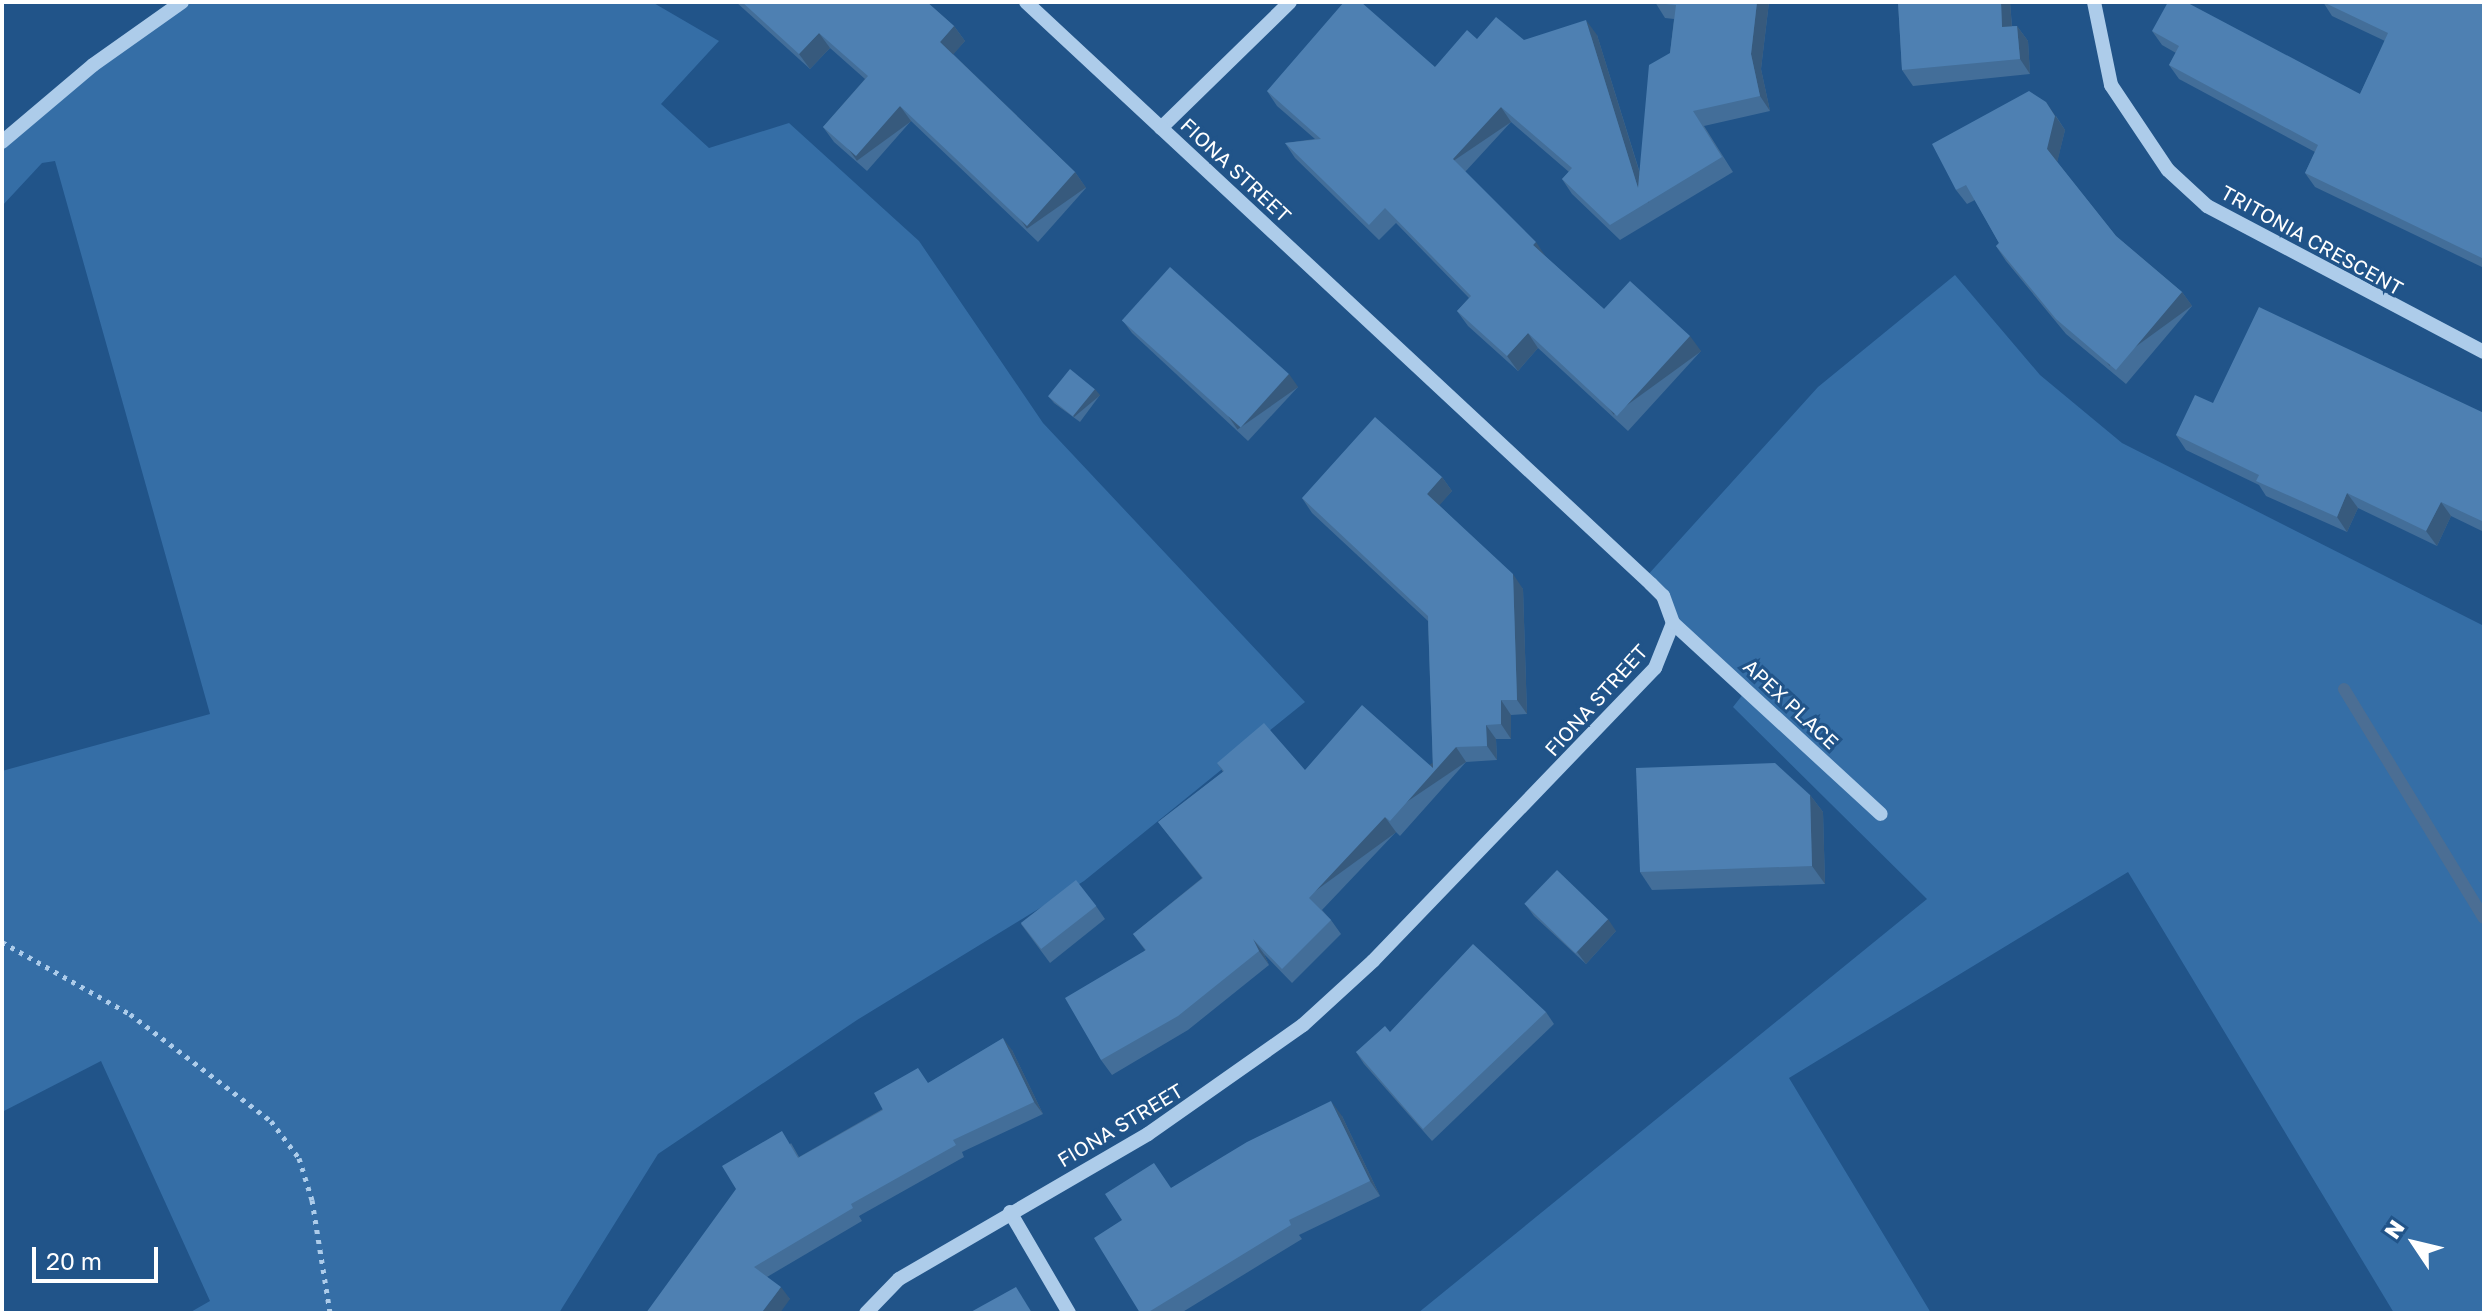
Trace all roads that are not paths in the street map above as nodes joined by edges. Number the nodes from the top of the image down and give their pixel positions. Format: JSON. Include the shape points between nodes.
{"nodes":[{"id":1,"x":182,"y":2,"type":"edge"},
{"id":2,"x":1026,"y":2,"type":"edge"},
{"id":3,"x":1290,"y":2,"type":"edge"},
{"id":4,"x":2094,"y":2,"type":"edge"},
{"id":5,"x":1161,"y":128,"type":"junction"},
{"id":6,"x":2,"y":142,"type":"edge"},
{"id":7,"x":2484,"y":352,"type":"edge"},
{"id":8,"x":1673,"y":623,"type":"junction"},
{"id":9,"x":1881,"y":814,"type":"dead end"},
{"id":10,"x":1010,"y":1212,"type":"junction"},
{"id":11,"x":866,"y":1313,"type":"edge"},
{"id":12,"x":1069,"y":1313,"type":"edge"}],
"edges":[{"from":1,"to":6,"type":"street","via":[[93,65]]},
{"from":2,"to":5,"type":"street","name":"FIONA STREET"},
{"from":3,"to":5,"type":"street"},
{"from":4,"to":7,"type":"street","name":"TRITONIA CRESCENT","via":[[2111,85],[2168,170],[2207,206]]},
{"from":5,"to":8,"type":"street","name":"FIONA STREET","via":[[1651,584],[1663,596]]},
{"from":8,"to":9,"type":"street","name":"APEX PLACE"},
{"from":8,"to":10,"type":"street","name":"FIONA STREET","via":[[1655,668],[1373,961],[1303,1025],[1148,1134]]},
{"from":10,"to":11,"type":"street","name":"FIONA STREET","via":[[899,1279]]},
{"from":10,"to":12,"type":"street"}]}
